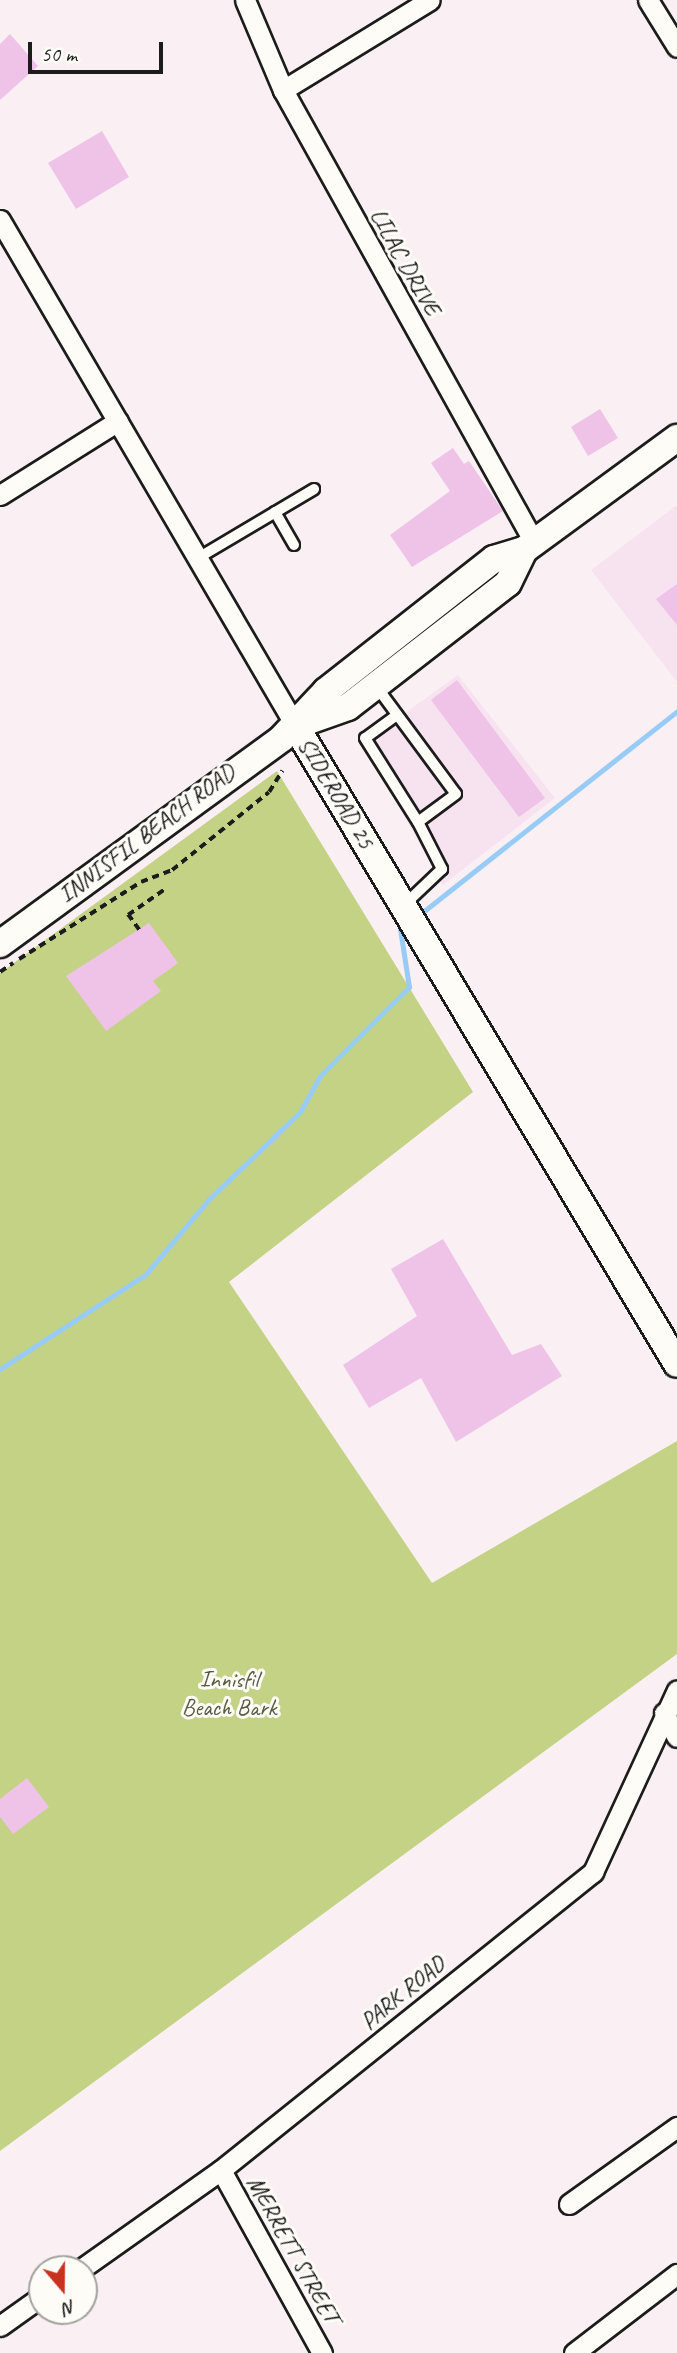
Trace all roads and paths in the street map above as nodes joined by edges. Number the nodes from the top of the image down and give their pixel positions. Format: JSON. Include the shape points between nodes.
{"nodes":[{"id":1,"x":245,"y":0,"type":"edge"},
{"id":2,"x":430,"y":0,"type":"edge"},
{"id":3,"x":648,"y":0,"type":"edge"},
{"id":4,"x":677,"y":47,"type":"edge"},
{"id":5,"x":283,"y":90,"type":"junction"},
{"id":6,"x":0,"y":220,"type":"edge"},
{"id":7,"x":118,"y":421,"type":"junction"},
{"id":8,"x":677,"y":438,"type":"edge"},
{"id":9,"x":314,"y":489,"type":"dead end"},
{"id":10,"x":0,"y":495,"type":"edge"},
{"id":11,"x":275,"y":512,"type":"junction"},
{"id":12,"x":294,"y":545,"type":"dead end"},
{"id":13,"x":529,"y":546,"type":"junction"},
{"id":14,"x":198,"y":558,"type":"junction"},
{"id":15,"x":376,"y":685,"type":"junction"},
{"id":16,"x":397,"y":715,"type":"junction"},
{"id":17,"x":295,"y":725,"type":"junction"},
{"id":18,"x":282,"y":771,"type":"dead end"},
{"id":19,"x":418,"y":822,"type":"junction"},
{"id":20,"x":165,"y":889,"type":"dead end"},
{"id":21,"x":403,"y":906,"type":"junction"},
{"id":22,"x":139,"y":930,"type":"dead end"},
{"id":23,"x":1,"y":941,"type":"edge"},
{"id":24,"x":0,"y":972,"type":"edge"},
{"id":25,"x":677,"y":1364,"type":"edge"},
{"id":26,"x":677,"y":1690,"type":"edge"},
{"id":27,"x":664,"y":1713,"type":"junction"},
{"id":28,"x":677,"y":1737,"type":"edge"},
{"id":29,"x":677,"y":2127,"type":"edge"},
{"id":30,"x":220,"y":2170,"type":"junction"},
{"id":31,"x":569,"y":2204,"type":"dead end"},
{"id":32,"x":98,"y":2257,"type":"edge"},
{"id":33,"x":677,"y":2274,"type":"edge"},
{"id":34,"x":28,"y":2306,"type":"edge"},
{"id":35,"x":0,"y":2326,"type":"edge"},
{"id":36,"x":322,"y":2353,"type":"edge"},
{"id":37,"x":574,"y":2353,"type":"edge"}],
"edges":[{"from":1,"to":5,"type":"street","name":"LILAC DRIVE"},
{"from":2,"to":5,"type":"street"},
{"from":3,"to":4,"type":"street"},
{"from":5,"to":13,"type":"street","name":"LILAC DRIVE"},
{"from":6,"to":7,"type":"street","name":"SIDEROAD 25"},
{"from":7,"to":10,"type":"street"},
{"from":7,"to":14,"type":"street","name":"SIDEROAD 25"},
{"from":8,"to":13,"type":"main road","name":"INNISFIL BEACH ROAD"},
{"from":9,"to":11,"type":"lane"},
{"from":11,"to":12,"type":"lane"},
{"from":11,"to":14,"type":"lane"},
{"from":13,"to":15,"type":"main road","name":"INNISFIL BEACH ROAD","via":[[508,583]]},
{"from":13,"to":17,"type":"main road","name":"INNISFIL BEACH ROAD","via":[[494,559],[326,691]]},
{"from":14,"to":17,"type":"street","name":"SIDEROAD 25"},
{"from":15,"to":16,"type":"lane"},
{"from":15,"to":17,"type":"main road","name":"INNISFIL BEACH ROAD","via":[[348,707]]},
{"from":16,"to":19,"type":"lane","via":[[365,738]]},
{"from":16,"to":19,"type":"lane","via":[[456,794]]},
{"from":17,"to":21,"type":"main road","name":"SIDEROAD 25"},
{"from":17,"to":23,"type":"main road","name":"INNISFIL BEACH ROAD"},
{"from":18,"to":24,"type":"path","via":[[269,792],[172,870],[141,882]]},
{"from":19,"to":21,"type":"lane","via":[[442,869]]},
{"from":20,"to":22,"type":"path","via":[[128,915]]},
{"from":21,"to":25,"type":"main road","name":"SIDEROAD 25"},
{"from":26,"to":27,"type":"street","name":"PARK ROAD"},
{"from":27,"to":28,"type":"street"},
{"from":27,"to":30,"type":"street","name":"PARK ROAD","via":[[593,1872]]},
{"from":29,"to":31,"type":"street"},
{"from":30,"to":32,"type":"street","name":"PARK ROAD"},
{"from":30,"to":36,"type":"street","name":"MERRETT STREET"},
{"from":33,"to":37,"type":"street"},
{"from":34,"to":35,"type":"street"}]}
